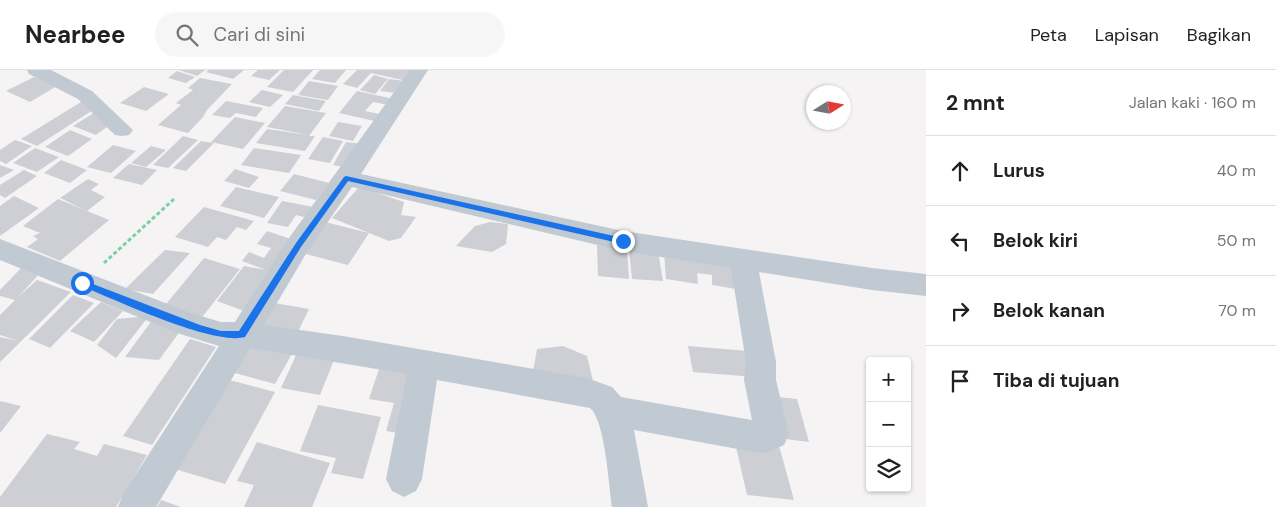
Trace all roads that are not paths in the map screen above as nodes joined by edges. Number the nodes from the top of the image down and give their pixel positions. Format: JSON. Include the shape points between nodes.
{"nodes":[{"id":1,"x":36,"y":70,"type":"edge"},
{"id":2,"x":419,"y":70,"type":"edge"},
{"id":3,"x":122,"y":130,"type":"dead end"},
{"id":4,"x":346,"y":178,"type":"junction"},
{"id":5,"x":0,"y":249,"type":"edge"},
{"id":6,"x":743,"y":260,"type":"junction"},
{"id":7,"x":926,"y":286,"type":"edge"},
{"id":8,"x":242,"y":334,"type":"junction"},
{"id":9,"x":424,"y":364,"type":"junction"},
{"id":10,"x":612,"y":411,"type":"junction"},
{"id":11,"x":404,"y":479,"type":"dead end"},
{"id":12,"x":136,"y":507,"type":"edge"},
{"id":13,"x":630,"y":507,"type":"edge"}],
"edges":[{"from":1,"to":3,"type":"street","via":[[85,95]]},
{"from":2,"to":4,"type":"street"},
{"from":4,"to":6,"type":"street","via":[[593,235]]},
{"from":4,"to":8,"type":"street","via":[[298,245]]},
{"from":5,"to":8,"type":"street","via":[[199,329]]},
{"from":6,"to":7,"type":"street"},
{"from":6,"to":10,"type":"street","via":[[761,362],[760,380],[772,434],[754,436]]},
{"from":8,"to":9,"type":"street"},
{"from":8,"to":12,"type":"street"},
{"from":9,"to":10,"type":"street","via":[[587,393],[606,401]]},
{"from":9,"to":11,"type":"street"},
{"from":10,"to":13,"type":"street"}]}
